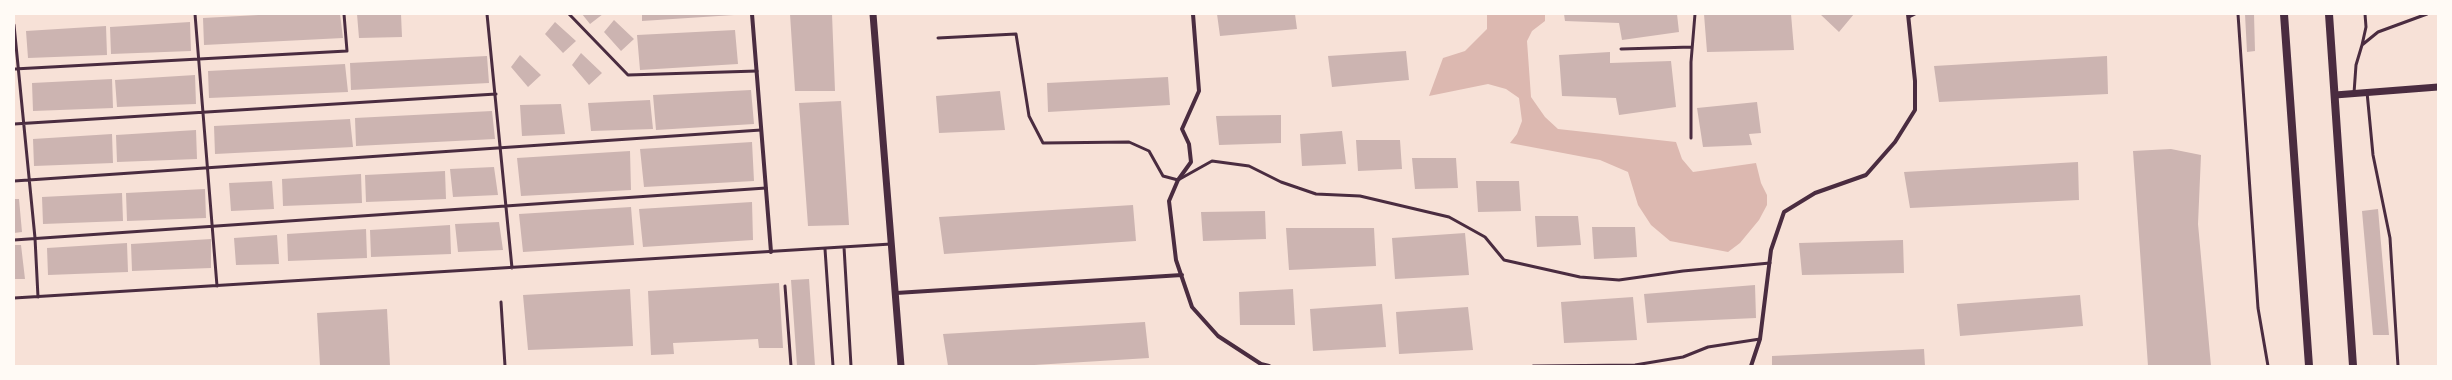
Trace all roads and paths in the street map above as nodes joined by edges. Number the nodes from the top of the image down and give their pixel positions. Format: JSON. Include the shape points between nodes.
{"nodes":[{"id":1,"x":195,"y":14,"type":"edge"},
{"id":2,"x":344,"y":14,"type":"edge"},
{"id":3,"x":487,"y":14,"type":"edge"},
{"id":4,"x":569,"y":14,"type":"edge"},
{"id":5,"x":752,"y":14,"type":"edge"},
{"id":6,"x":873,"y":14,"type":"edge"},
{"id":7,"x":1193,"y":14,"type":"edge"},
{"id":8,"x":1695,"y":14,"type":"edge"},
{"id":9,"x":1915,"y":14,"type":"edge"},
{"id":10,"x":2238,"y":14,"type":"edge"},
{"id":11,"x":2284,"y":14,"type":"edge"},
{"id":12,"x":2329,"y":14,"type":"edge"},
{"id":13,"x":2365,"y":14,"type":"edge"},
{"id":14,"x":2427,"y":14,"type":"edge"},
{"id":15,"x":1908,"y":15,"type":"edge"},
{"id":16,"x":14,"y":25,"type":"edge"},
{"id":17,"x":938,"y":38,"type":"dead end"},
{"id":18,"x":2362,"y":45,"type":"junction"},
{"id":19,"x":1692,"y":47,"type":"junction"},
{"id":20,"x":1621,"y":49,"type":"dead end"},
{"id":21,"x":199,"y":59,"type":"junction"},
{"id":22,"x":18,"y":68,"type":"junction"},
{"id":23,"x":14,"y":69,"type":"edge"},
{"id":24,"x":757,"y":70,"type":"junction"},
{"id":25,"x":2438,"y":87,"type":"edge"},
{"id":26,"x":2367,"y":92,"type":"junction"},
{"id":27,"x":2354,"y":93,"type":"junction"},
{"id":28,"x":496,"y":94,"type":"junction"},
{"id":29,"x":2335,"y":95,"type":"junction"},
{"id":30,"x":203,"y":112,"type":"junction"},
{"id":31,"x":14,"y":124,"type":"edge"},
{"id":32,"x":24,"y":124,"type":"junction"},
{"id":33,"x":761,"y":130,"type":"junction"},
{"id":34,"x":1691,"y":138,"type":"dead end"},
{"id":35,"x":500,"y":148,"type":"junction"},
{"id":36,"x":208,"y":168,"type":"junction"},
{"id":37,"x":29,"y":180,"type":"junction"},
{"id":38,"x":1178,"y":180,"type":"junction"},
{"id":39,"x":14,"y":181,"type":"edge"},
{"id":40,"x":766,"y":188,"type":"junction"},
{"id":41,"x":506,"y":206,"type":"junction"},
{"id":42,"x":212,"y":226,"type":"junction"},
{"id":43,"x":35,"y":238,"type":"junction"},
{"id":44,"x":14,"y":240,"type":"edge"},
{"id":45,"x":891,"y":244,"type":"junction"},
{"id":46,"x":844,"y":247,"type":"junction"},
{"id":47,"x":825,"y":249,"type":"junction"},
{"id":48,"x":771,"y":252,"type":"junction"},
{"id":49,"x":1770,"y":263,"type":"junction"},
{"id":50,"x":512,"y":268,"type":"junction"},
{"id":51,"x":1182,"y":275,"type":"junction"},
{"id":52,"x":217,"y":286,"type":"junction"},
{"id":53,"x":785,"y":286,"type":"dead end"},
{"id":54,"x":896,"y":293,"type":"junction"},
{"id":55,"x":38,"y":297,"type":"junction"},
{"id":56,"x":14,"y":298,"type":"edge"},
{"id":57,"x":501,"y":302,"type":"dead end"},
{"id":58,"x":1760,"y":339,"type":"junction"},
{"id":59,"x":505,"y":366,"type":"edge"},
{"id":60,"x":791,"y":366,"type":"edge"},
{"id":61,"x":833,"y":366,"type":"edge"},
{"id":62,"x":851,"y":366,"type":"edge"},
{"id":63,"x":901,"y":366,"type":"edge"},
{"id":64,"x":1269,"y":366,"type":"edge"},
{"id":65,"x":1533,"y":366,"type":"edge"},
{"id":66,"x":1751,"y":366,"type":"edge"},
{"id":67,"x":2268,"y":366,"type":"edge"},
{"id":68,"x":2309,"y":366,"type":"edge"},
{"id":69,"x":2353,"y":366,"type":"edge"},
{"id":70,"x":2398,"y":366,"type":"edge"}],
"edges":[{"from":1,"to":21,"type":"lane"},
{"from":2,"to":21,"type":"lane","via":[[347,51]]},
{"from":3,"to":28,"type":"lane"},
{"from":4,"to":24,"type":"lane","via":[[628,75]]},
{"from":5,"to":24,"type":"street"},
{"from":6,"to":45,"type":"street"},
{"from":7,"to":38,"type":"street","via":[[1200,91],[1182,129],[1189,144],[1191,162]]},
{"from":8,"to":19,"type":"lane"},
{"from":9,"to":15,"type":"lane"},
{"from":10,"to":67,"type":"lane","via":[[2258,308]]},
{"from":11,"to":68,"type":"main road"},
{"from":12,"to":29,"type":"main road"},
{"from":13,"to":18,"type":"lane","via":[[2366,27]]},
{"from":14,"to":18,"type":"lane","via":[[2378,32]]},
{"from":15,"to":49,"type":"street","via":[[1914,110],[1895,142],[1866,176],[1815,193],[1784,212],[1771,250]]},
{"from":16,"to":22,"type":"lane"},
{"from":17,"to":38,"type":"lane","via":[[1016,34],[1029,116],[1043,143],[1129,142],[1149,151],[1163,176]]},
{"from":18,"to":27,"type":"lane","via":[[2356,65]]},
{"from":19,"to":20,"type":"lane"},
{"from":19,"to":34,"type":"lane"},
{"from":21,"to":22,"type":"lane"},
{"from":21,"to":30,"type":"lane"},
{"from":22,"to":23,"type":"lane"},
{"from":22,"to":32,"type":"lane"},
{"from":24,"to":33,"type":"street"},
{"from":25,"to":26,"type":"street"},
{"from":26,"to":27,"type":"street"},
{"from":26,"to":70,"type":"lane","via":[[2373,155],[2390,238]]},
{"from":27,"to":29,"type":"street"},
{"from":28,"to":30,"type":"lane"},
{"from":28,"to":35,"type":"lane"},
{"from":29,"to":69,"type":"main road"},
{"from":30,"to":32,"type":"lane"},
{"from":30,"to":36,"type":"lane"},
{"from":31,"to":32,"type":"lane"},
{"from":32,"to":37,"type":"lane"},
{"from":33,"to":35,"type":"lane"},
{"from":33,"to":40,"type":"street"},
{"from":35,"to":36,"type":"lane"},
{"from":35,"to":41,"type":"lane"},
{"from":36,"to":37,"type":"lane"},
{"from":36,"to":42,"type":"lane"},
{"from":37,"to":39,"type":"lane"},
{"from":37,"to":43,"type":"lane"},
{"from":38,"to":49,"type":"lane","via":[[1212,161],[1249,166],[1281,182],[1316,194],[1360,196],[1449,217],[1485,237],[1504,260],[1580,277],[1619,280]]},
{"from":38,"to":51,"type":"street","via":[[1169,201],[1176,260]]},
{"from":40,"to":41,"type":"lane"},
{"from":40,"to":48,"type":"street"},
{"from":41,"to":42,"type":"lane"},
{"from":41,"to":50,"type":"lane"},
{"from":42,"to":43,"type":"lane"},
{"from":42,"to":52,"type":"lane"},
{"from":43,"to":44,"type":"lane"},
{"from":43,"to":55,"type":"lane"},
{"from":45,"to":46,"type":"lane"},
{"from":45,"to":54,"type":"street"},
{"from":46,"to":47,"type":"lane"},
{"from":46,"to":62,"type":"lane"},
{"from":47,"to":48,"type":"lane"},
{"from":47,"to":61,"type":"lane"},
{"from":48,"to":50,"type":"lane"},
{"from":49,"to":58,"type":"street"},
{"from":50,"to":52,"type":"lane"},
{"from":51,"to":54,"type":"street"},
{"from":51,"to":64,"type":"street","via":[[1192,307],[1218,336],[1261,364]]},
{"from":52,"to":55,"type":"lane"},
{"from":53,"to":60,"type":"lane"},
{"from":54,"to":63,"type":"street"},
{"from":55,"to":56,"type":"lane"},
{"from":57,"to":59,"type":"lane"},
{"from":58,"to":65,"type":"lane","via":[[1708,347],[1683,357],[1635,365]]},
{"from":58,"to":66,"type":"street"}]}
